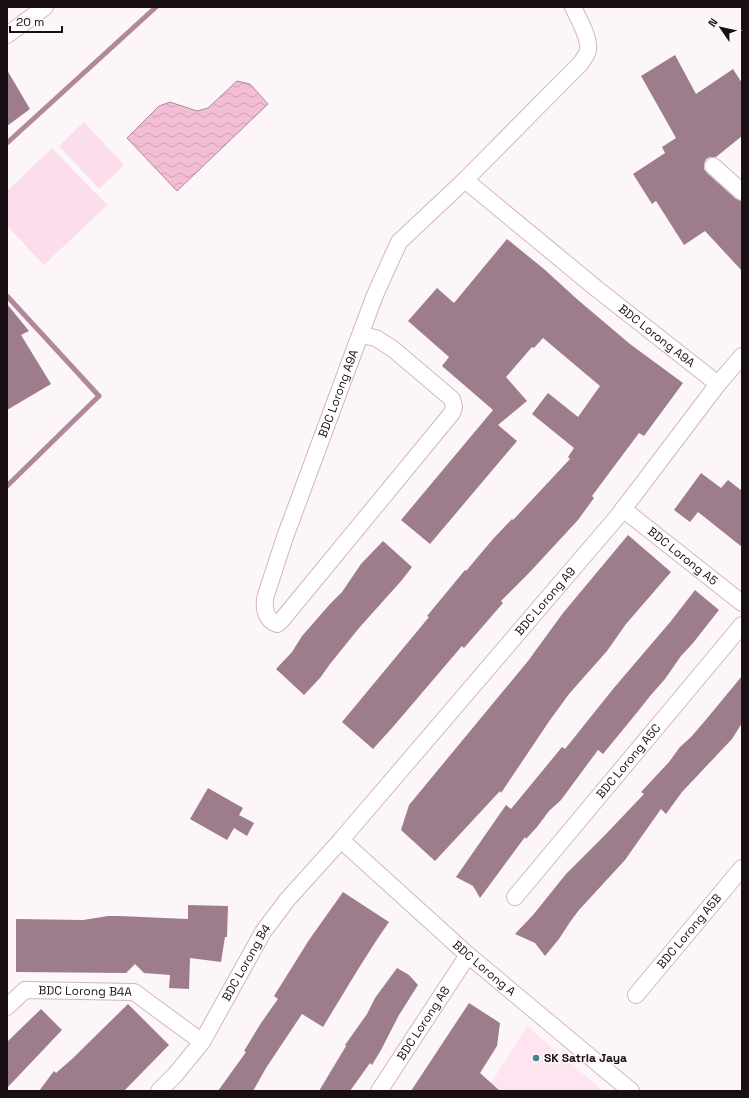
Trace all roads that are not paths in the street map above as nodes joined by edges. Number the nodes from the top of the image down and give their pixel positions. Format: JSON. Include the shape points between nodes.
{"nodes":[{"id":1,"x":45,"y":7,"type":"edge"},
{"id":2,"x":573,"y":7,"type":"edge"},
{"id":3,"x":7,"y":35,"type":"edge"},
{"id":4,"x":713,"y":166,"type":"dead end"},
{"id":5,"x":465,"y":180,"type":"junction"},
{"id":6,"x":742,"y":192,"type":"edge"},
{"id":7,"x":360,"y":334,"type":"junction"},
{"id":8,"x":742,"y":356,"type":"edge"},
{"id":9,"x":718,"y":384,"type":"junction"},
{"id":10,"x":623,"y":509,"type":"junction"},
{"id":11,"x":742,"y":603,"type":"edge"},
{"id":12,"x":742,"y":625,"type":"edge"},
{"id":13,"x":341,"y":840,"type":"junction"},
{"id":14,"x":742,"y":868,"type":"edge"},
{"id":15,"x":515,"y":897,"type":"dead end"},
{"id":16,"x":468,"y":955,"type":"junction"},
{"id":17,"x":636,"y":995,"type":"dead end"},
{"id":18,"x":7,"y":1007,"type":"edge"},
{"id":19,"x":202,"y":1042,"type":"junction"},
{"id":20,"x":159,"y":1091,"type":"edge"},
{"id":21,"x":379,"y":1091,"type":"edge"},
{"id":22,"x":631,"y":1091,"type":"edge"}],
"edges":[{"from":1,"to":3,"type":"street"},
{"from":2,"to":5,"type":"street","name":"BDC Lorong A9A","via":[[588,43],[585,57]]},
{"from":4,"to":6,"type":"street"},
{"from":5,"to":7,"type":"street","name":"BDC Lorong A9A","via":[[400,242]]},
{"from":5,"to":9,"type":"street","name":"BDC Lorong A9A"},
{"from":7,"to":7,"type":"street","name":"BDC Lorong A9A","via":[[266,595],[266,614],[273,623],[281,621],[452,413],[452,399],[393,349],[376,338]]},
{"from":8,"to":9,"type":"street","name":"BDC Lorong A9"},
{"from":9,"to":10,"type":"street","name":"BDC Lorong A9"},
{"from":10,"to":11,"type":"street","name":"BDC Lorong A5"},
{"from":10,"to":13,"type":"street","name":"BDC Lorong A9"},
{"from":12,"to":15,"type":"street","name":"BDC Lorong A5C"},
{"from":13,"to":16,"type":"street","name":"BDC Lorong A"},
{"from":13,"to":19,"type":"street","name":"BDC Lorong B4","via":[[287,900],[263,932]]},
{"from":14,"to":17,"type":"street","name":"BDC Lorong A5B"},
{"from":16,"to":21,"type":"street","name":"BDC Lorong A8"},
{"from":16,"to":22,"type":"street","name":"BDC Lorong A"},
{"from":18,"to":19,"type":"street","name":"BDC Lorong B4A","via":[[25,990],[134,992]]},
{"from":19,"to":20,"type":"street","name":"BDC Lorong B4"}]}
